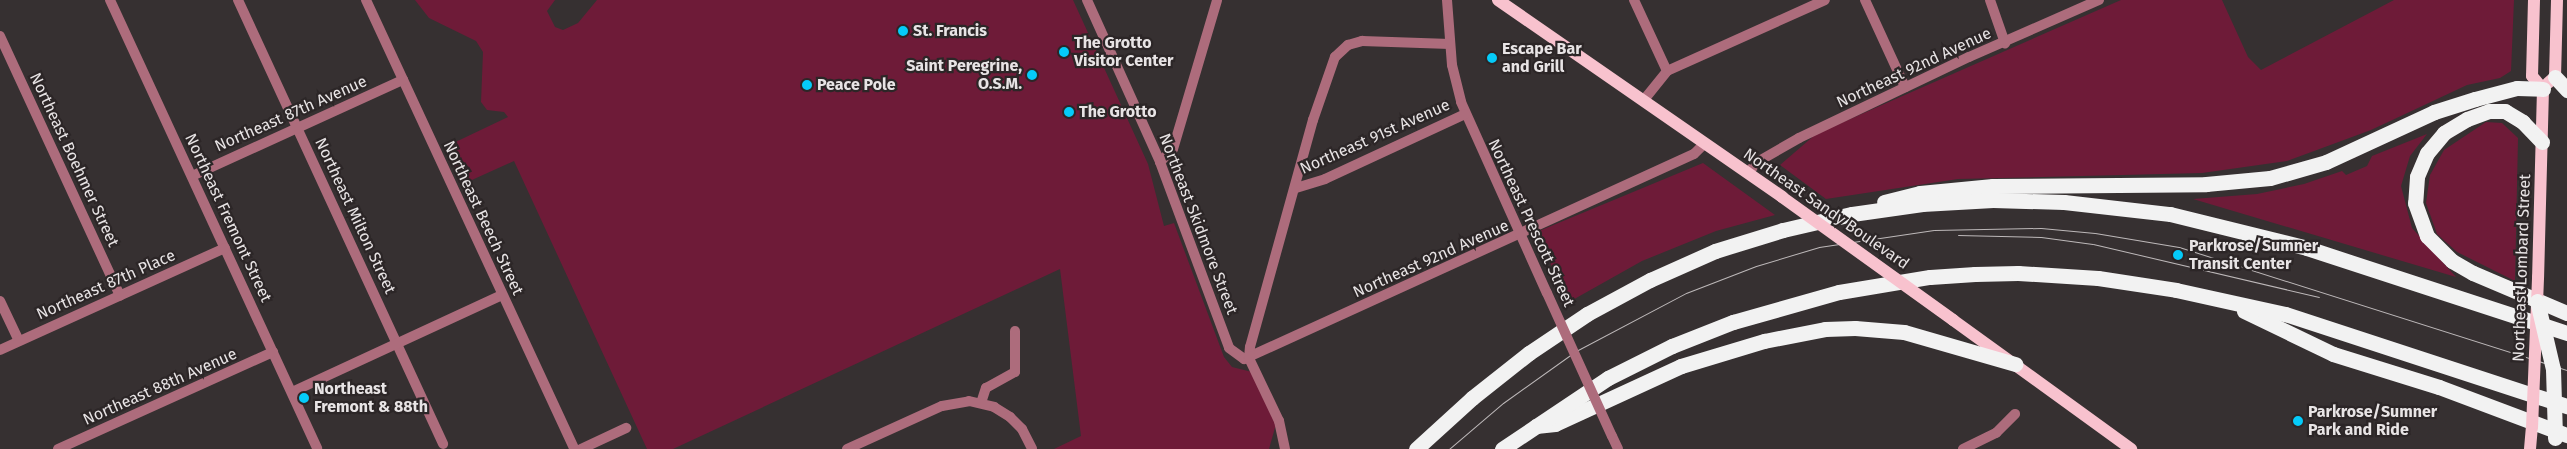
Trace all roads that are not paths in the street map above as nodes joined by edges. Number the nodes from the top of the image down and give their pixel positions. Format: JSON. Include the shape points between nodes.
{"nodes":[{"id":1,"x":110,"y":0,"type":"edge"},
{"id":2,"x":238,"y":0,"type":"edge"},
{"id":3,"x":366,"y":0,"type":"edge"},
{"id":4,"x":1087,"y":0,"type":"edge"},
{"id":5,"x":1217,"y":0,"type":"edge"},
{"id":6,"x":1447,"y":0,"type":"edge"},
{"id":7,"x":1634,"y":0,"type":"edge"},
{"id":8,"x":1825,"y":0,"type":"edge"},
{"id":9,"x":1865,"y":0,"type":"edge"},
{"id":10,"x":1990,"y":0,"type":"edge"},
{"id":11,"x":2099,"y":0,"type":"edge"},
{"id":12,"x":2534,"y":0,"type":"edge"},
{"id":13,"x":2557,"y":0,"type":"edge"},
{"id":14,"x":1505,"y":2,"type":"edge"},
{"id":15,"x":0,"y":36,"type":"edge"},
{"id":16,"x":2005,"y":43,"type":"junction"},
{"id":17,"x":1450,"y":44,"type":"junction"},
{"id":18,"x":1667,"y":71,"type":"junction"},
{"id":19,"x":2555,"y":77,"type":"junction"},
{"id":20,"x":403,"y":80,"type":"junction"},
{"id":21,"x":1905,"y":87,"type":"junction"},
{"id":22,"x":2543,"y":89,"type":"junction"},
{"id":23,"x":2567,"y":90,"type":"edge"},
{"id":24,"x":1643,"y":101,"type":"junction"},
{"id":25,"x":1465,"y":114,"type":"junction"},
{"id":26,"x":297,"y":128,"type":"junction"},
{"id":27,"x":2542,"y":142,"type":"junction"},
{"id":28,"x":1704,"y":144,"type":"junction"},
{"id":29,"x":1160,"y":162,"type":"junction"},
{"id":30,"x":1747,"y":173,"type":"junction"},
{"id":31,"x":192,"y":176,"type":"junction"},
{"id":32,"x":1296,"y":188,"type":"junction"},
{"id":33,"x":1852,"y":214,"type":"junction"},
{"id":34,"x":1520,"y":235,"type":"junction"},
{"id":35,"x":225,"y":248,"type":"junction"},
{"id":36,"x":120,"y":296,"type":"junction"},
{"id":37,"x":502,"y":296,"type":"junction"},
{"id":38,"x":2222,"y":300,"type":"junction"},
{"id":39,"x":0,"y":301,"type":"edge"},
{"id":40,"x":2537,"y":301,"type":"junction"},
{"id":41,"x":2567,"y":313,"type":"edge"},
{"id":42,"x":1015,"y":331,"type":"dead end"},
{"id":43,"x":2567,"y":333,"type":"edge"},
{"id":44,"x":19,"y":341,"type":"junction"},
{"id":45,"x":397,"y":343,"type":"junction"},
{"id":46,"x":0,"y":350,"type":"edge"},
{"id":47,"x":273,"y":352,"type":"junction"},
{"id":48,"x":1249,"y":358,"type":"junction"},
{"id":49,"x":2015,"y":364,"type":"junction"},
{"id":50,"x":292,"y":392,"type":"junction"},
{"id":51,"x":982,"y":403,"type":"junction"},
{"id":52,"x":2567,"y":406,"type":"edge"},
{"id":53,"x":2015,"y":414,"type":"dead end"},
{"id":54,"x":1532,"y":427,"type":"junction"},
{"id":55,"x":626,"y":428,"type":"dead end"},
{"id":56,"x":2559,"y":441,"type":"edge"},
{"id":57,"x":443,"y":444,"type":"dead end"},
{"id":58,"x":58,"y":449,"type":"edge"},
{"id":59,"x":318,"y":449,"type":"edge"},
{"id":60,"x":574,"y":449,"type":"edge"},
{"id":61,"x":581,"y":449,"type":"edge"},
{"id":62,"x":847,"y":449,"type":"edge"},
{"id":63,"x":1032,"y":449,"type":"edge"},
{"id":64,"x":1285,"y":449,"type":"edge"},
{"id":65,"x":1416,"y":449,"type":"edge"},
{"id":66,"x":1502,"y":449,"type":"edge"},
{"id":67,"x":1618,"y":449,"type":"edge"},
{"id":68,"x":1963,"y":449,"type":"edge"},
{"id":69,"x":2131,"y":449,"type":"edge"},
{"id":70,"x":2530,"y":449,"type":"edge"}],
"edges":[{"from":1,"to":31,"type":"street","name":"Northeast Fremont Street"},
{"from":2,"to":26,"type":"street","name":"Northeast Milton Street"},
{"from":3,"to":20,"type":"street","name":"Northeast Beech Street"},
{"from":4,"to":29,"type":"street","name":"Northeast Skidmore Street"},
{"from":5,"to":29,"type":"street","via":[[1174,149]]},
{"from":6,"to":17,"type":"street","name":"Northeast Prescott Street"},
{"from":7,"to":18,"type":"street"},
{"from":8,"to":18,"type":"street"},
{"from":9,"to":21,"type":"street"},
{"from":10,"to":16,"type":"street"},
{"from":11,"to":16,"type":"street","name":"Northeast 92nd Avenue"},
{"from":12,"to":22,"type":"main road","name":"Northeast Lombard Street","via":[[2532,76]]},
{"from":13,"to":19,"type":"main road"},
{"from":14,"to":24,"type":"main road","name":"Northeast Sandy Boulevard"},
{"from":15,"to":36,"type":"street","name":"Northeast Boehmer Street"},
{"from":16,"to":21,"type":"street","name":"Northeast 92nd Avenue"},
{"from":17,"to":25,"type":"street","name":"Northeast Prescott Street","via":[[1455,82]]},
{"from":17,"to":32,"type":"street","via":[[1362,41],[1343,48],[1335,57],[1313,120]]},
{"from":18,"to":24,"type":"street"},
{"from":19,"to":22,"type":"main road"},
{"from":19,"to":23,"type":"highway"},
{"from":20,"to":26,"type":"street","name":"Northeast 87th Avenue"},
{"from":20,"to":37,"type":"street","name":"Northeast Beech Street"},
{"from":21,"to":30,"type":"street","name":"Northeast 92nd Avenue","via":[[1799,138],[1759,161]]},
{"from":22,"to":27,"type":"main road","name":"Northeast Lombard Street"},
{"from":22,"to":33,"type":"highway","via":[[2517,88],[2434,112],[2333,159],[2270,178],[2206,184],[1965,188],[1903,196]]},
{"from":24,"to":28,"type":"main road","name":"Northeast Sandy Boulevard"},
{"from":25,"to":32,"type":"street","name":"Northeast 91st Avenue","via":[[1325,179]]},
{"from":25,"to":34,"type":"street","name":"Northeast Prescott Street"},
{"from":26,"to":31,"type":"street","name":"Northeast 87th Avenue"},
{"from":26,"to":45,"type":"street","name":"Northeast Milton Street"},
{"from":27,"to":40,"type":"main road","name":"Northeast Lombard Street","bridge":true},
{"from":27,"to":41,"type":"highway","via":[[2523,122],[2505,111],[2489,111],[2467,119],[2444,133],[2427,153],[2417,177],[2415,203],[2427,236],[2452,261],[2473,274]]},
{"from":28,"to":30,"type":"main road","name":"Northeast Sandy Boulevard"},
{"from":28,"to":34,"type":"street","name":"Northeast 92nd Avenue","via":[[1694,154]]},
{"from":29,"to":48,"type":"street","name":"Northeast Skidmore Street","via":[[1229,348],[1239,358]]},
{"from":30,"to":49,"type":"main road","name":"Northeast Sandy Boulevard","bridge":true},
{"from":31,"to":35,"type":"street","name":"Northeast Fremont Street"},
{"from":32,"to":48,"type":"street"},
{"from":33,"to":43,"type":"highway","via":[[1922,204],[2028,200],[2099,204],[2170,214],[2316,251]]},
{"from":33,"to":65,"type":"highway","via":[[1732,245],[1681,265],[1618,296],[1529,354],[1472,398]]},
{"from":34,"to":48,"type":"street","name":"Northeast 92nd Avenue"},
{"from":34,"to":67,"type":"street","name":"Northeast Prescott Street","bridge":true},
{"from":35,"to":36,"type":"street","name":"Northeast 87th Place"},
{"from":35,"to":47,"type":"street","name":"Northeast Fremont Street"},
{"from":36,"to":44,"type":"street","name":"Northeast 87th Place"},
{"from":37,"to":45,"type":"street"},
{"from":37,"to":60,"type":"street","name":"Northeast Beech Street"},
{"from":38,"to":52,"type":"highway","via":[[2294,317]]},
{"from":38,"to":54,"type":"highway","via":[[2131,282],[2018,273],[1930,277],[1869,286],[1772,308],[1672,346],[1608,378]]},
{"from":38,"to":56,"type":"highway","via":[[2333,354],[2439,387]]},
{"from":39,"to":44,"type":"street"},
{"from":40,"to":56,"type":"highway","bridge":true,"via":[[2553,369]]},
{"from":40,"to":70,"type":"main road","name":"Northeast Lombard Street","bridge":true},
{"from":42,"to":51,"type":"street","via":[[1017,366],[1010,376],[986,388]]},
{"from":44,"to":46,"type":"street","name":"Northeast 87th Place"},
{"from":45,"to":50,"type":"street"},
{"from":45,"to":57,"type":"street","name":"Northeast Milton Street"},
{"from":47,"to":50,"type":"street","name":"Northeast Fremont Street"},
{"from":47,"to":58,"type":"street","name":"Northeast 88th Avenue"},
{"from":48,"to":64,"type":"street","via":[[1278,421]]},
{"from":49,"to":54,"type":"highway","via":[[1904,332],[1825,329],[1764,341],[1688,364],[1555,424]]},
{"from":49,"to":69,"type":"main road","name":"Northeast Sandy Boulevard"},
{"from":50,"to":59,"type":"street","name":"Northeast Fremont Street"},
{"from":51,"to":62,"type":"street","via":[[960,402],[942,406]]},
{"from":51,"to":63,"type":"street","via":[[1003,411],[1016,422]]},
{"from":53,"to":68,"type":"street","via":[[1996,433]]},
{"from":54,"to":66,"type":"highway"},
{"from":55,"to":61,"type":"street"}]}
